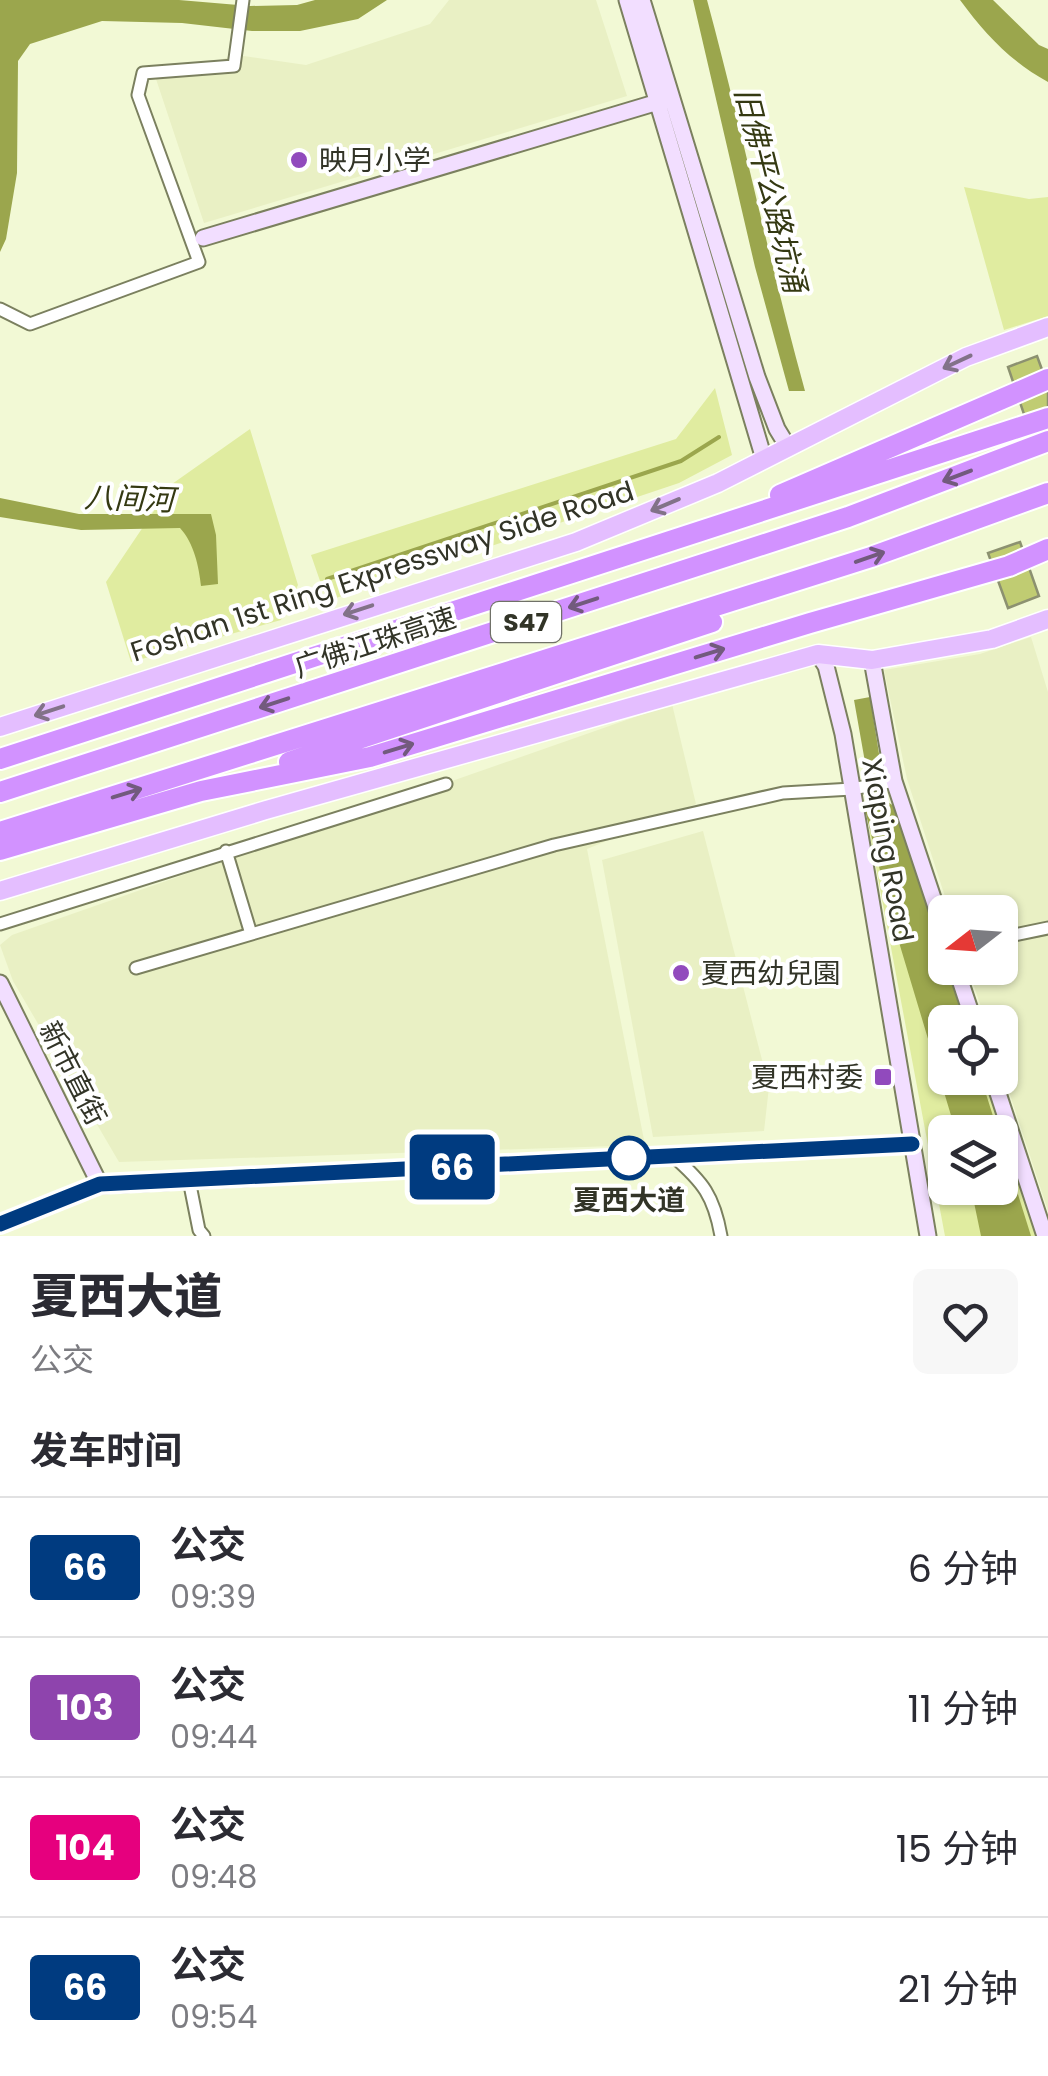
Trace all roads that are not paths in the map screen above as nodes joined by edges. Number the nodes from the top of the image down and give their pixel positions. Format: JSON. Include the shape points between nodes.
{"nodes":[{"id":1,"x":627,"y":0,"type":"edge"},
{"id":2,"x":642,"y":0,"type":"edge"},
{"id":3,"x":241,"y":12,"type":"edge"},
{"id":4,"x":658,"y":102,"type":"junction"},
{"id":5,"x":203,"y":238,"type":"dead end"},
{"id":6,"x":0,"y":309,"type":"edge"},
{"id":7,"x":1048,"y":327,"type":"edge"},
{"id":8,"x":1048,"y":379,"type":"edge"},
{"id":9,"x":1048,"y":418,"type":"edge"},
{"id":10,"x":1048,"y":441,"type":"edge"},
{"id":11,"x":788,"y":447,"type":"junction"},
{"id":12,"x":764,"y":459,"type":"junction"},
{"id":13,"x":1048,"y":493,"type":"edge"},
{"id":14,"x":669,"y":544,"type":"junction"},
{"id":15,"x":1048,"y":549,"type":"edge"},
{"id":16,"x":824,"y":572,"type":"junction"},
{"id":17,"x":1048,"y":619,"type":"edge"},
{"id":18,"x":818,"y":654,"type":"junction"},
{"id":19,"x":872,"y":660,"type":"junction"},
{"id":20,"x":0,"y":727,"type":"edge"},
{"id":21,"x":0,"y":759,"type":"edge"},
{"id":22,"x":894,"y":781,"type":"junction"},
{"id":23,"x":446,"y":784,"type":"dead end"},
{"id":24,"x":852,"y":789,"type":"junction"},
{"id":25,"x":202,"y":791,"type":"junction"},
{"id":26,"x":0,"y":792,"type":"edge"},
{"id":27,"x":0,"y":832,"type":"edge"},
{"id":28,"x":0,"y":850,"type":"edge"},
{"id":29,"x":226,"y":851,"type":"junction"},
{"id":30,"x":0,"y":891,"type":"edge"},
{"id":31,"x":932,"y":895,"type":"edge"},
{"id":32,"x":0,"y":924,"type":"edge"},
{"id":33,"x":1048,"y":928,"type":"edge"},
{"id":34,"x":251,"y":934,"type":"junction"},
{"id":35,"x":1018,"y":934,"type":"edge"},
{"id":36,"x":136,"y":968,"type":"dead end"},
{"id":37,"x":2,"y":992,"type":"edge"},
{"id":38,"x":999,"y":1095,"type":"edge"},
{"id":39,"x":912,"y":1144,"type":"junction"},
{"id":40,"x":673,"y":1156,"type":"junction"},
{"id":41,"x":189,"y":1180,"type":"junction"},
{"id":42,"x":100,"y":1184,"type":"junction"},
{"id":43,"x":0,"y":1224,"type":"edge"},
{"id":44,"x":204,"y":1236,"type":"edge"},
{"id":45,"x":721,"y":1236,"type":"edge"},
{"id":46,"x":928,"y":1236,"type":"edge"},
{"id":47,"x":1046,"y":1236,"type":"edge"}],
"edges":[{"from":1,"to":4,"type":"main road"},
{"from":2,"to":11,"type":"main road","via":[[757,377]]},
{"from":3,"to":6,"type":"street","via":[[234,66],[143,73],[138,95],[199,262],[30,324]]},
{"from":4,"to":5,"type":"main road"},
{"from":4,"to":12,"type":"main road"},
{"from":7,"to":11,"type":"main road","name":"Foshan 1st Ring Expressway Side Road","one_way":true,"via":[[966,358]]},
{"from":8,"to":14,"type":"highway"},
{"from":9,"to":14,"type":"highway"},
{"from":10,"to":26,"type":"highway","name":"广佛江珠高速","number":"S47","one_way":true,"via":[[848,518]]},
{"from":11,"to":12,"type":"main road","name":"Foshan 1st Ring Expressway Side Road"},
{"from":12,"to":20,"type":"main road","name":"Foshan 1st Ring Expressway Side Road","one_way":true,"via":[[576,542]]},
{"from":16,"to":13,"type":"highway","number":"S47","one_way":true},
{"from":14,"to":21,"type":"highway"},
{"from":25,"to":15,"type":"highway","one_way":true,"via":[[370,757]]},
{"from":16,"to":25,"type":"highway","via":[[735,615]]},
{"from":27,"to":16,"type":"highway","number":"S47","one_way":true},
{"from":17,"to":19,"type":"main road","via":[[992,639]]},
{"from":18,"to":19,"type":"main road"},
{"from":18,"to":24,"type":"main road","name":"Xiaping Road"},
{"from":18,"to":30,"type":"main road"},
{"from":19,"to":22,"type":"main road"},
{"from":22,"to":24,"type":"street"},
{"from":22,"to":31,"type":"main road"},
{"from":23,"to":29,"type":"street"},
{"from":24,"to":34,"type":"street","via":[[783,793],[554,845]]},
{"from":24,"to":39,"type":"main road","name":"Xiaping Road"},
{"from":25,"to":28,"type":"highway"},
{"from":29,"to":32,"type":"street"},
{"from":29,"to":34,"type":"street"},
{"from":33,"to":35,"type":"street"},
{"from":34,"to":36,"type":"street"},
{"from":37,"to":42,"type":"main road","name":"新市直街"},
{"from":38,"to":47,"type":"main road"},
{"from":39,"to":40,"type":"main road"},
{"from":39,"to":46,"type":"main road","name":"Xiaping Road"},
{"from":40,"to":41,"type":"main road"},
{"from":40,"to":45,"type":"street","via":[[701,1180]]},
{"from":41,"to":42,"type":"main road"},
{"from":41,"to":44,"type":"street"},
{"from":42,"to":43,"type":"main road"}]}
